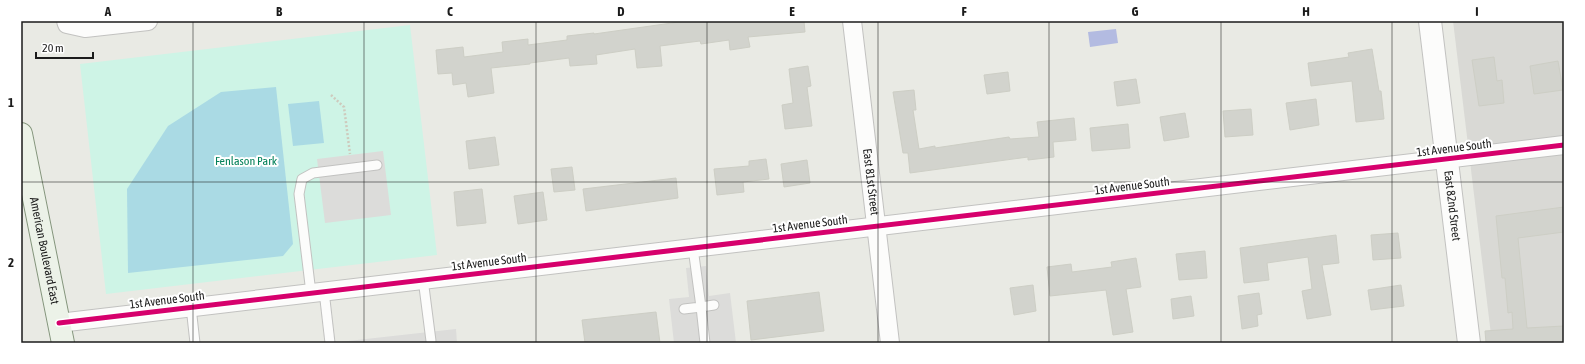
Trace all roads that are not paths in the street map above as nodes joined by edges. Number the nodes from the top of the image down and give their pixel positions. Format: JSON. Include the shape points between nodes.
{"nodes":[{"id":1,"x":148,"y":21,"type":"edge"},
{"id":2,"x":852,"y":21,"type":"edge"},
{"id":3,"x":1430,"y":21,"type":"edge"},
{"id":4,"x":67,"y":22,"type":"edge"},
{"id":5,"x":21,"y":134,"type":"edge"},
{"id":6,"x":1564,"y":145,"type":"edge"},
{"id":7,"x":1446,"y":159,"type":"junction"},
{"id":8,"x":377,"y":165,"type":"dead end"},
{"id":9,"x":28,"y":205,"type":"edge"},
{"id":10,"x":877,"y":226,"type":"junction"},
{"id":11,"x":693,"y":248,"type":"junction"},
{"id":12,"x":423,"y":279,"type":"junction"},
{"id":13,"x":318,"y":292,"type":"junction"},
{"id":14,"x":714,"y":305,"type":"dead end"},
{"id":15,"x":191,"y":307,"type":"junction"},
{"id":16,"x":700,"y":307,"type":"junction"},
{"id":17,"x":684,"y":309,"type":"dead end"},
{"id":18,"x":61,"y":333,"type":"edge"},
{"id":19,"x":431,"y":342,"type":"dead end"},
{"id":20,"x":195,"y":343,"type":"edge"},
{"id":21,"x":330,"y":343,"type":"edge"},
{"id":22,"x":705,"y":343,"type":"edge"},
{"id":23,"x":890,"y":343,"type":"edge"},
{"id":24,"x":1469,"y":343,"type":"edge"}],
"edges":[{"from":1,"to":4,"type":"street","via":[[85,28]]},
{"from":2,"to":10,"type":"street","name":"East 81st Street"},
{"from":3,"to":7,"type":"street","name":"East 82nd Street"},
{"from":5,"to":9,"type":"main road","name":"American Boulevard East"},
{"from":6,"to":7,"type":"street","name":"1st Avenue South"},
{"from":7,"to":10,"type":"street","name":"1st Avenue South"},
{"from":7,"to":24,"type":"street","name":"East 82nd Street"},
{"from":8,"to":13,"type":"lane","via":[[313,173],[302,179],[299,194]]},
{"from":9,"to":18,"type":"main road","name":"American Boulevard East"},
{"from":10,"to":11,"type":"street","name":"1st Avenue South"},
{"from":10,"to":23,"type":"street","name":"East 81st Street"},
{"from":11,"to":12,"type":"street","name":"1st Avenue South"},
{"from":11,"to":16,"type":"lane"},
{"from":12,"to":13,"type":"street","name":"1st Avenue South"},
{"from":12,"to":19,"type":"lane"},
{"from":13,"to":15,"type":"street","name":"1st Avenue South"},
{"from":13,"to":21,"type":"lane"},
{"from":14,"to":16,"type":"lane"},
{"from":15,"to":18,"type":"street","name":"1st Avenue South"},
{"from":15,"to":20,"type":"lane"},
{"from":16,"to":17,"type":"lane"},
{"from":16,"to":22,"type":"lane"}]}
